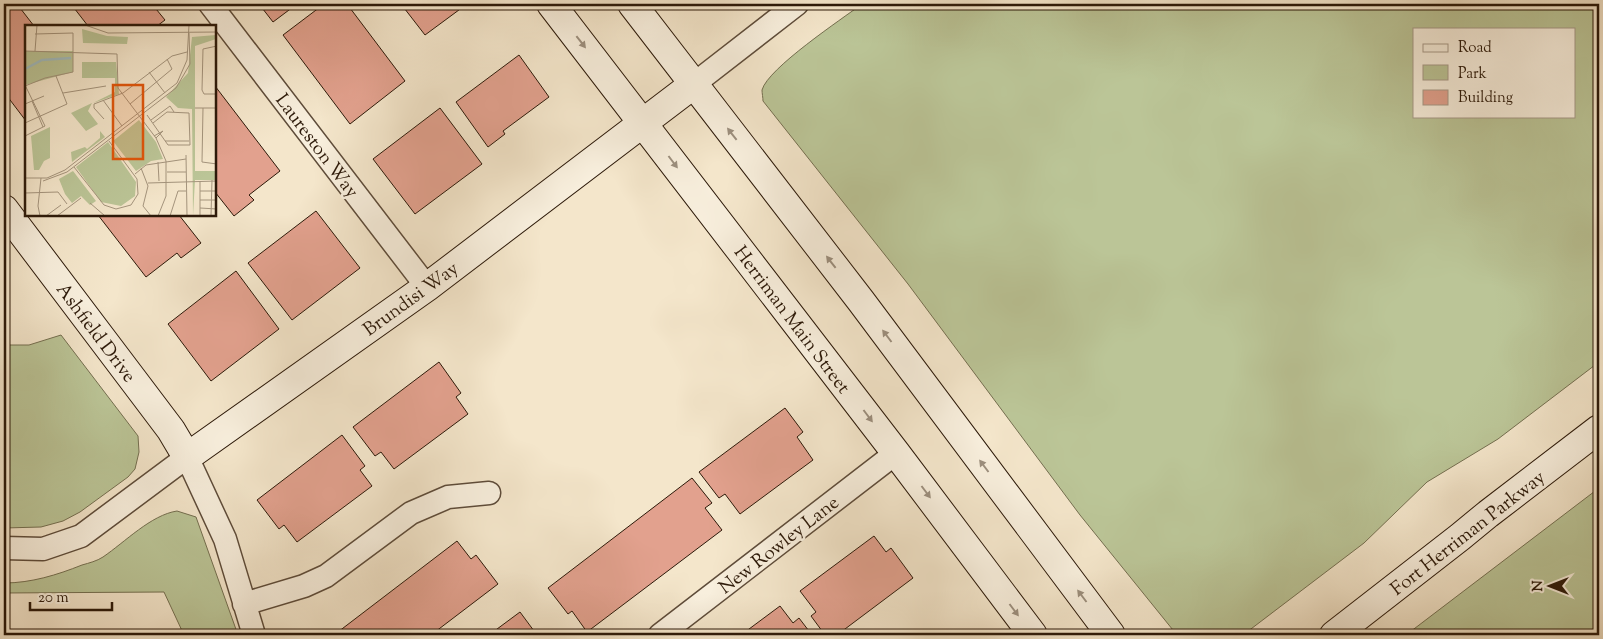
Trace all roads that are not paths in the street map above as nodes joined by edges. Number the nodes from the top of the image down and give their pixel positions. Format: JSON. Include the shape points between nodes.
{"nodes":[{"id":1,"x":210,"y":4,"type":"edge"},
{"id":2,"x":551,"y":4,"type":"edge"},
{"id":3,"x":632,"y":4,"type":"edge"},
{"id":4,"x":797,"y":4,"type":"edge"},
{"id":5,"x":694,"y":84,"type":"junction"},
{"id":6,"x":643,"y":123,"type":"junction"},
{"id":7,"x":4,"y":209,"type":"edge"},
{"id":8,"x":427,"y":287,"type":"junction"},
{"id":9,"x":1599,"y":429,"type":"edge"},
{"id":10,"x":896,"y":453,"type":"junction"},
{"id":11,"x":187,"y":457,"type":"junction"},
{"id":12,"x":489,"y":493,"type":"dead end"},
{"id":13,"x":4,"y":548,"type":"edge"},
{"id":14,"x":244,"y":604,"type":"junction"},
{"id":15,"x":254,"y":635,"type":"edge"},
{"id":16,"x":660,"y":635,"type":"edge"},
{"id":17,"x":1033,"y":635,"type":"edge"},
{"id":18,"x":1111,"y":635,"type":"edge"},
{"id":19,"x":1334,"y":635,"type":"edge"}],
"edges":[{"from":1,"to":8,"type":"street","name":"Laureston Way"},
{"from":2,"to":6,"type":"main road","name":"Herriman Main Street","one_way":true},
{"from":3,"to":5,"type":"main road"},
{"from":4,"to":5,"type":"street","name":"Brundisi Way"},
{"from":5,"to":6,"type":"main road","name":"Brundisi Way"},
{"from":18,"to":5,"type":"main road","one_way":true},
{"from":6,"to":8,"type":"main road","name":"Brundisi Way"},
{"from":6,"to":10,"type":"main road","name":"Herriman Main Street","one_way":true},
{"from":7,"to":11,"type":"main road","name":"Ashfield Drive","via":[[171,430]]},
{"from":8,"to":11,"type":"main road","name":"Brundisi Way"},
{"from":9,"to":19,"type":"main road","name":"Fort Herriman Parkway"},
{"from":10,"to":16,"type":"street","name":"New Rowley Lane"},
{"from":10,"to":17,"type":"main road","name":"Herriman Main Street","one_way":true},
{"from":11,"to":13,"type":"street","name":"Brundisi Way","via":[[81,536],[43,549]]},
{"from":11,"to":14,"type":"street","via":[[225,538]]},
{"from":12,"to":14,"type":"street","via":[[448,497],[411,513],[326,576]]},
{"from":14,"to":15,"type":"street"}]}
